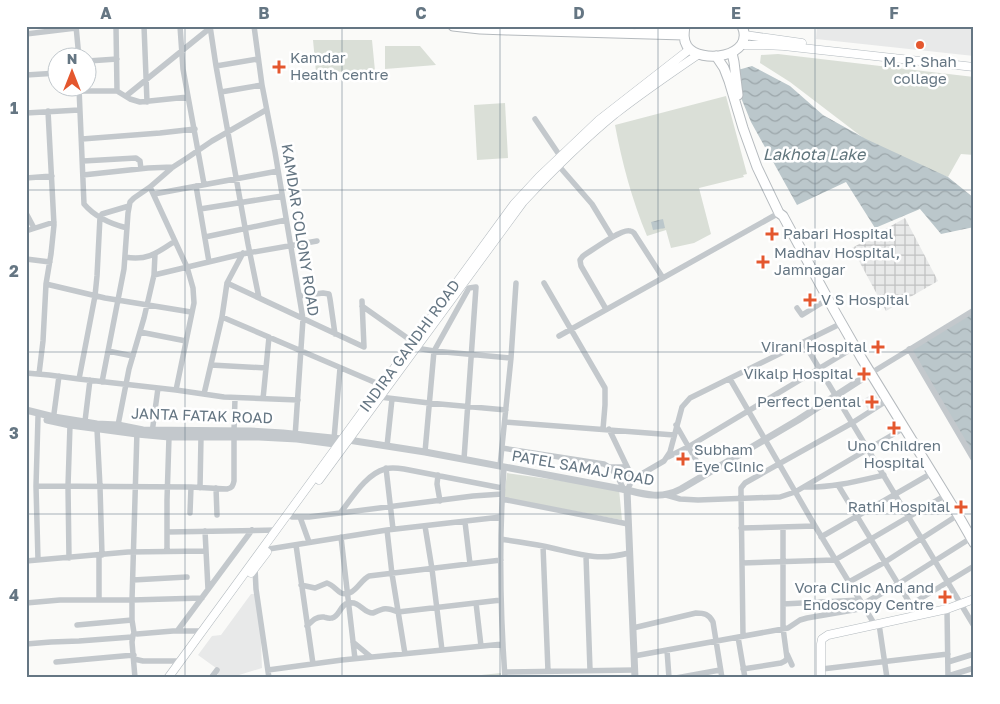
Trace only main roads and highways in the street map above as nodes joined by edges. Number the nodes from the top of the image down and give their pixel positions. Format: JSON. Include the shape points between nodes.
{"nodes":[{"id":1,"x":453,"y":26,"type":"edge"},
{"id":2,"x":639,"y":26,"type":"edge"},
{"id":3,"x":685,"y":29,"type":"edge"},
{"id":4,"x":746,"y":30,"type":"edge"},
{"id":5,"x":742,"y":45,"type":"junction"},
{"id":6,"x":695,"y":52,"type":"junction"},
{"id":7,"x":732,"y":53,"type":"junction"},
{"id":8,"x":716,"y":56,"type":"junction"},
{"id":9,"x":974,"y":62,"type":"edge"},
{"id":10,"x":974,"y":67,"type":"edge"},
{"id":11,"x":781,"y":214,"type":"junction"},
{"id":12,"x":414,"y":345,"type":"junction"},
{"id":13,"x":342,"y":441,"type":"junction"},
{"id":14,"x":293,"y":517,"type":"junction"},
{"id":15,"x":972,"y":540,"type":"edge"},
{"id":16,"x":265,"y":549,"type":"junction"},
{"id":17,"x":253,"y":566,"type":"junction"},
{"id":18,"x":974,"y":599,"type":"edge"},
{"id":19,"x":168,"y":678,"type":"edge"},
{"id":20,"x":174,"y":678,"type":"edge"},
{"id":21,"x":821,"y":678,"type":"edge"}],
"edges":[{"from":1,"to":3,"type":"main road","via":[[507,30]]},
{"from":2,"to":3,"type":"main road"},
{"from":3,"to":6,"type":"main road","via":[[687,45]]},
{"from":4,"to":5,"type":"main road"},
{"from":4,"to":9,"type":"main road","via":[[786,41]]},
{"from":5,"to":7,"type":"main road"},
{"from":5,"to":10,"type":"main road","via":[[784,46]]},
{"from":6,"to":8,"type":"main road"},
{"from":6,"to":12,"type":"main road","name":"INDIRA GANDHI ROAD","via":[[558,165],[518,208]]},
{"from":6,"to":12,"type":"main road","name":"INDIRA GANDHI ROAD","via":[[599,120],[539,177],[514,204]]},
{"from":7,"to":8,"type":"main road"},
{"from":7,"to":11,"type":"main road","via":[[738,96],[748,129],[783,211]]},
{"from":8,"to":11,"type":"main road","via":[[730,81],[746,136]]},
{"from":11,"to":15,"type":"main road","via":[[871,373]]},
{"from":12,"to":13,"type":"main road","name":"INDIRA GANDHI ROAD"},
{"from":12,"to":13,"type":"main road","name":"INDIRA GANDHI ROAD","via":[[380,397]]},
{"from":13,"to":14,"type":"main road","name":"INDIRA GANDHI ROAD"},
{"from":14,"to":16,"type":"main road","name":"INDIRA GANDHI ROAD"},
{"from":14,"to":16,"type":"main road","name":"INDIRA GANDHI ROAD","via":[[277,530]]},
{"from":16,"to":17,"type":"main road","name":"INDIRA GANDHI ROAD"},
{"from":17,"to":19,"type":"main road","name":"INDIRA GANDHI ROAD"},
{"from":17,"to":20,"type":"main road","name":"INDIRA GANDHI ROAD"},
{"from":18,"to":21,"type":"main road","via":[[947,609],[824,637]]}]}
